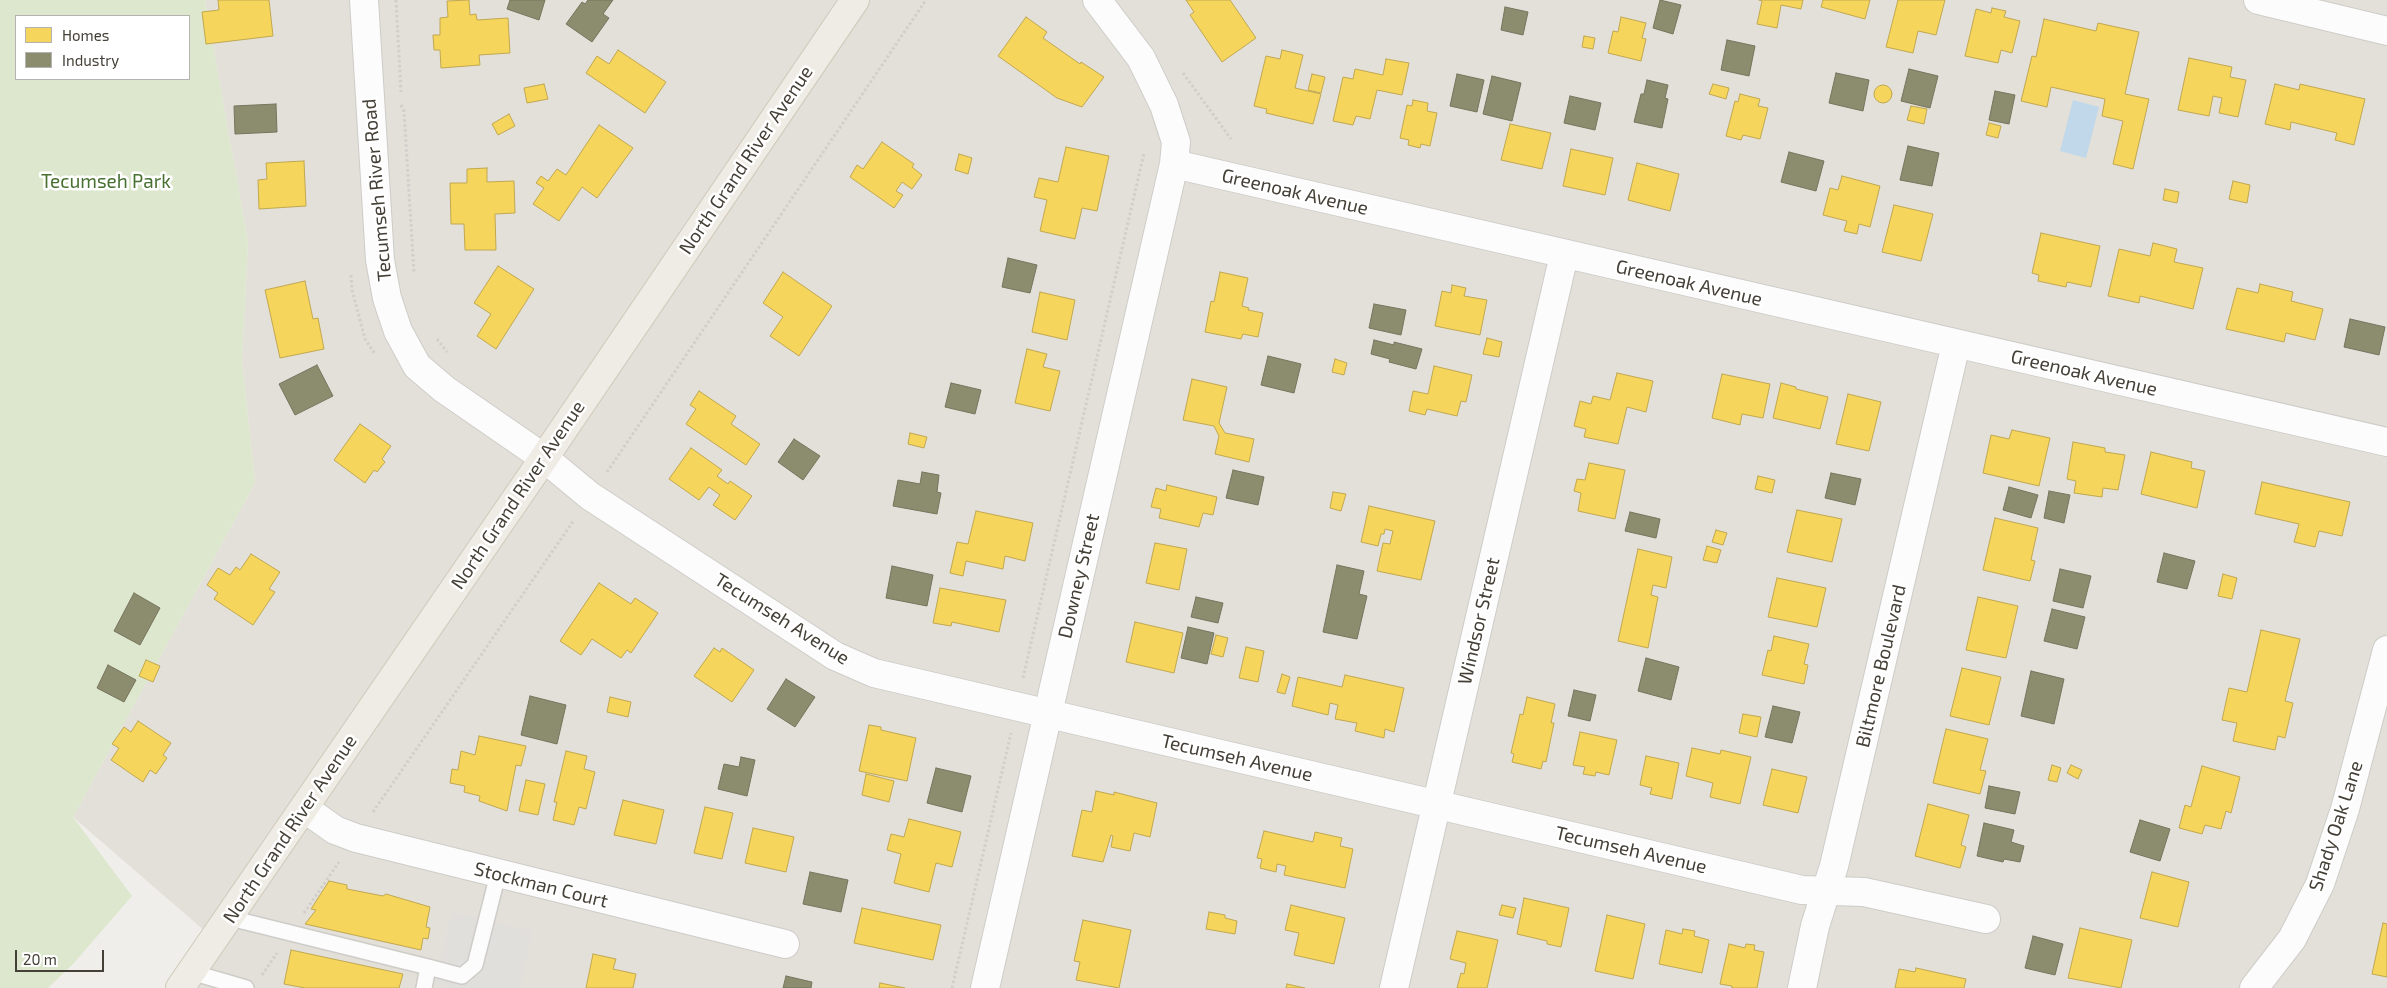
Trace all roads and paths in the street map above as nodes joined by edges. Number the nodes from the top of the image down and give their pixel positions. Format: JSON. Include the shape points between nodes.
{"nodes":[{"id":1,"x":364,"y":0,"type":"edge"},
{"id":2,"x":396,"y":0,"type":"edge"},
{"id":3,"x":855,"y":0,"type":"edge"},
{"id":4,"x":1097,"y":0,"type":"edge"},
{"id":5,"x":2258,"y":0,"type":"edge"},
{"id":6,"x":2387,"y":31,"type":"edge"},
{"id":7,"x":400,"y":94,"type":"dead end"},
{"id":8,"x":399,"y":101,"type":"dead end"},
{"id":9,"x":1145,"y":147,"type":"dead end"},
{"id":10,"x":1174,"y":164,"type":"junction"},
{"id":11,"x":1564,"y":255,"type":"junction"},
{"id":12,"x":414,"y":277,"type":"dead end"},
{"id":13,"x":434,"y":334,"type":"dead end"},
{"id":14,"x":1956,"y":344,"type":"junction"},
{"id":15,"x":452,"y":357,"type":"dead end"},
{"id":16,"x":2387,"y":442,"type":"edge"},
{"id":17,"x":544,"y":458,"type":"junction"},
{"id":18,"x":2387,"y":650,"type":"edge"},
{"id":19,"x":1017,"y":706,"type":"junction"},
{"id":20,"x":1048,"y":713,"type":"junction"},
{"id":21,"x":1436,"y":805,"type":"junction"},
{"id":22,"x":304,"y":808,"type":"junction"},
{"id":23,"x":498,"y":874,"type":"junction"},
{"id":24,"x":1827,"y":890,"type":"junction"},
{"id":25,"x":230,"y":918,"type":"junction"},
{"id":26,"x":1986,"y":919,"type":"dead end"},
{"id":27,"x":785,"y":944,"type":"dead end"},
{"id":28,"x":428,"y":967,"type":"junction"},
{"id":29,"x":185,"y":980,"type":"edge"},
{"id":30,"x":246,"y":988,"type":"edge"},
{"id":31,"x":424,"y":988,"type":"edge"},
{"id":32,"x":952,"y":988,"type":"edge"},
{"id":33,"x":984,"y":988,"type":"edge"},
{"id":34,"x":1394,"y":988,"type":"edge"},
{"id":35,"x":1802,"y":988,"type":"edge"},
{"id":36,"x":2254,"y":988,"type":"edge"}],
"edges":[{"from":1,"to":17,"type":"street","name":"Tecumseh River Road","via":[[380,260],[387,298],[398,331],[417,366],[444,389]]},
{"from":2,"to":7,"type":"path"},
{"from":3,"to":17,"type":"main road","name":"North Grand River Avenue"},
{"from":4,"to":10,"type":"street","via":[[1141,58],[1164,106],[1176,142]]},
{"from":5,"to":6,"type":"street"},
{"from":8,"to":12,"type":"path","via":[[404,111]]},
{"from":9,"to":19,"type":"path"},
{"from":10,"to":11,"type":"street","name":"Greenoak Avenue"},
{"from":10,"to":20,"type":"street","name":"Downey Street"},
{"from":11,"to":14,"type":"street","name":"Greenoak Avenue"},
{"from":11,"to":21,"type":"street","name":"Windsor Street"},
{"from":13,"to":15,"type":"path"},
{"from":14,"to":16,"type":"street","name":"Greenoak Avenue"},
{"from":14,"to":24,"type":"street","name":"Biltmore Boulevard"},
{"from":17,"to":19,"type":"street","name":"Tecumseh Avenue","via":[[590,496],[835,656],[874,673]]},
{"from":17,"to":22,"type":"main road","name":"North Grand River Avenue"},
{"from":18,"to":36,"type":"street","name":"Shady Oak Lane","via":[[2345,809],[2320,884],[2292,939]]},
{"from":19,"to":20,"type":"street","name":"Tecumseh Avenue"},
{"from":19,"to":32,"type":"path"},
{"from":20,"to":21,"type":"street","name":"Tecumseh Avenue"},
{"from":20,"to":33,"type":"street","name":"Downey Street"},
{"from":21,"to":24,"type":"street","name":"Tecumseh Avenue","via":[[1802,890]]},
{"from":21,"to":34,"type":"street","name":"Windsor Street"},
{"from":22,"to":23,"type":"street","name":"Stockman Court","via":[[335,830],[356,838]]},
{"from":22,"to":25,"type":"main road","name":"North Grand River Avenue"},
{"from":23,"to":27,"type":"street","name":"Stockman Court"},
{"from":23,"to":28,"type":"lane","via":[[475,966],[462,976]]},
{"from":24,"to":26,"type":"street","name":"Tecumseh Avenue","via":[[1864,892]]},
{"from":24,"to":35,"type":"street","name":"Biltmore Boulevard","via":[[1815,926]]},
{"from":25,"to":28,"type":"lane"},
{"from":25,"to":29,"type":"main road","name":"North Grand River Avenue"},
{"from":28,"to":31,"type":"lane"},
{"from":29,"to":30,"type":"lane"}]}
